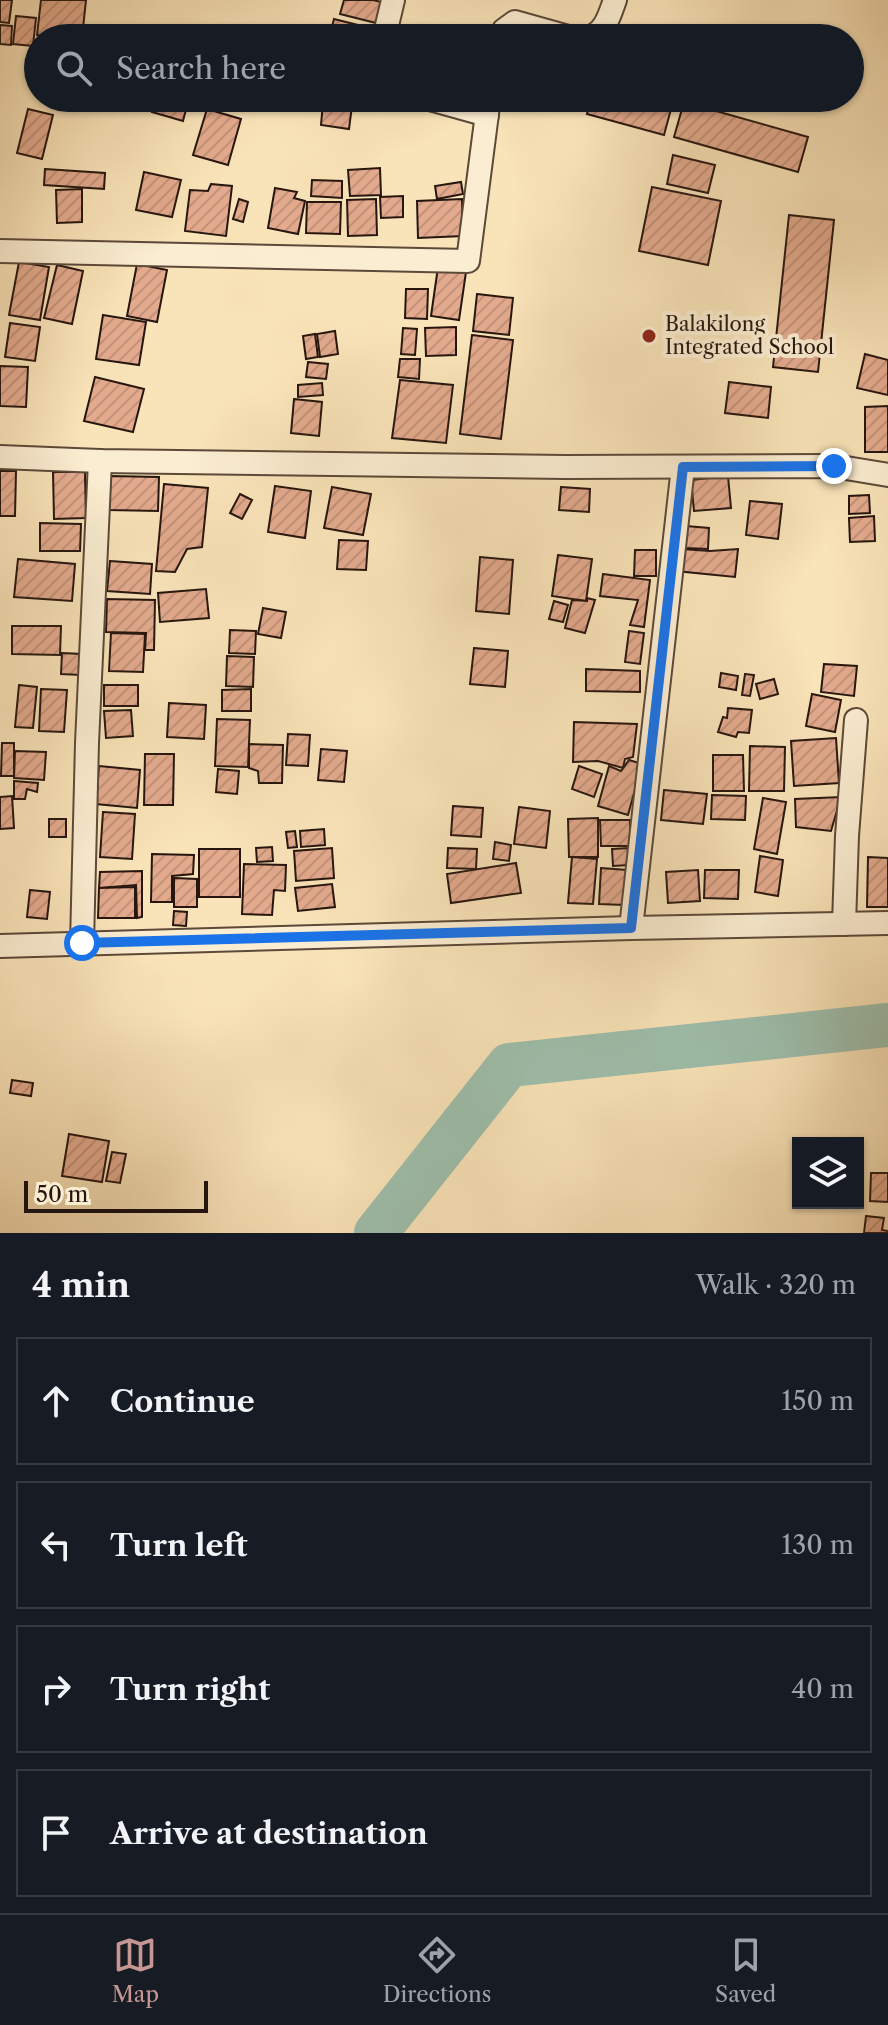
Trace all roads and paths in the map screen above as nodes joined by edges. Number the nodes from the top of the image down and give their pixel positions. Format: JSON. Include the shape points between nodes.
{"nodes":[{"id":1,"x":393,"y":0,"type":"edge"},
{"id":2,"x":615,"y":0,"type":"edge"},
{"id":3,"x":387,"y":24,"type":"edge"},
{"id":4,"x":606,"y":24,"type":"edge"},
{"id":5,"x":487,"y":112,"type":"edge"},
{"id":6,"x":0,"y":251,"type":"edge"},
{"id":7,"x":0,"y":457,"type":"edge"},
{"id":8,"x":100,"y":461,"type":"junction"},
{"id":9,"x":683,"y":467,"type":"junction"},
{"id":10,"x":888,"y":475,"type":"edge"},
{"id":11,"x":856,"y":720,"type":"dead end"},
{"id":12,"x":888,"y":923,"type":"edge"},
{"id":13,"x":844,"y":924,"type":"junction"},
{"id":14,"x":631,"y":928,"type":"junction"},
{"id":15,"x":82,"y":943,"type":"junction"},
{"id":16,"x":0,"y":946,"type":"edge"}],
"edges":[{"from":1,"to":3,"type":"street"},
{"from":2,"to":4,"type":"street"},
{"from":5,"to":6,"type":"street","via":[[468,261]]},
{"from":7,"to":8,"type":"street"},
{"from":8,"to":9,"type":"street"},
{"from":8,"to":15,"type":"street"},
{"from":9,"to":10,"type":"street","via":[[834,466]]},
{"from":9,"to":14,"type":"street"},
{"from":11,"to":13,"type":"street"},
{"from":12,"to":13,"type":"street"},
{"from":13,"to":14,"type":"street"},
{"from":14,"to":15,"type":"street"},
{"from":15,"to":16,"type":"street"}]}
